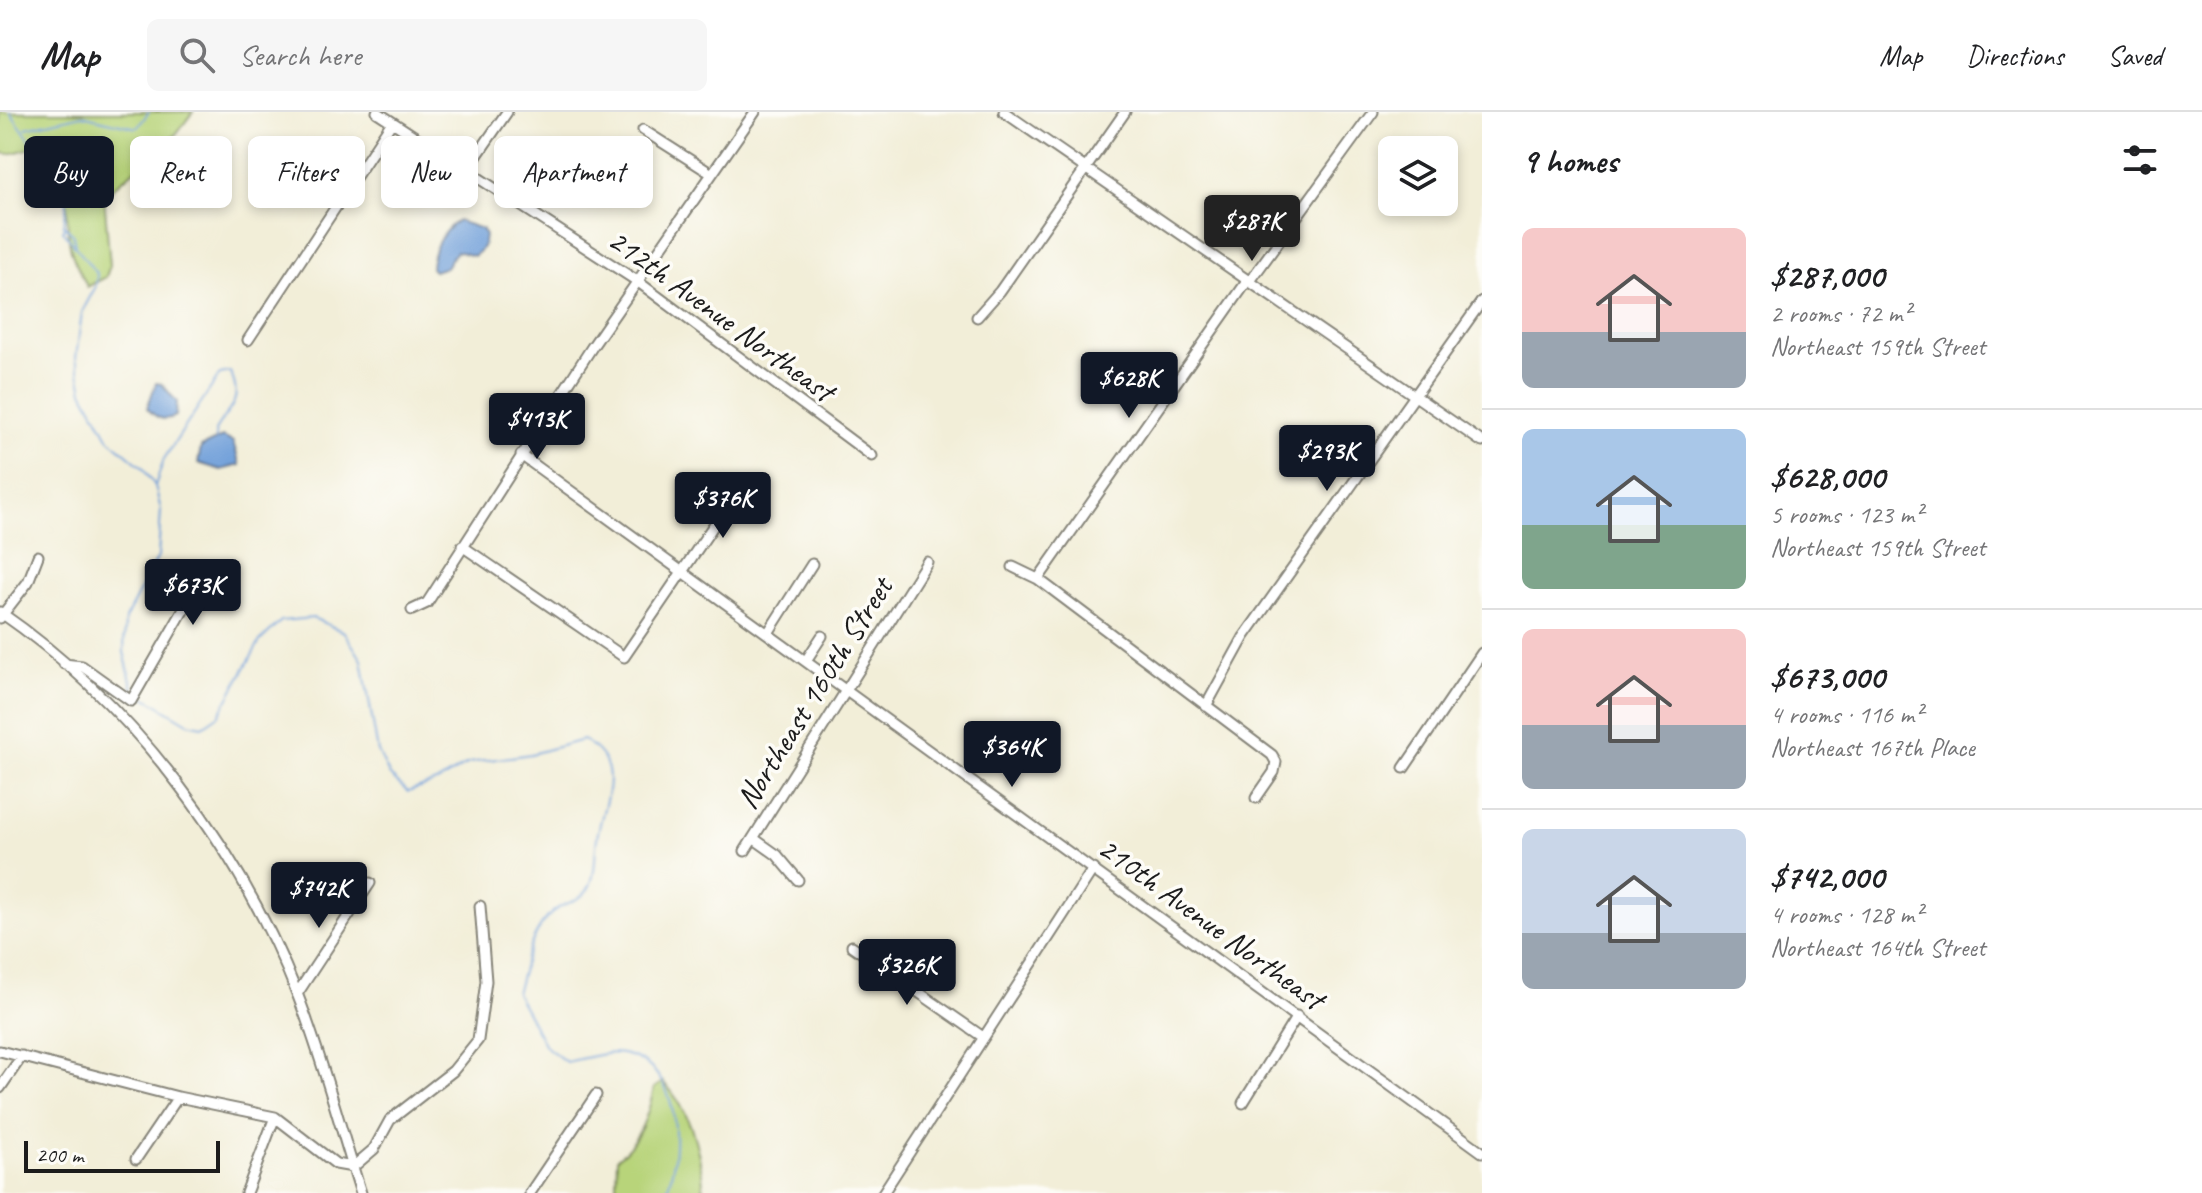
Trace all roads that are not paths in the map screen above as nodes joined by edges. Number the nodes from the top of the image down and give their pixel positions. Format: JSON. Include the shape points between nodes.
{"nodes":[{"id":1,"x":377,"y":112,"type":"edge"},
{"id":2,"x":507,"y":112,"type":"edge"},
{"id":3,"x":755,"y":112,"type":"edge"},
{"id":4,"x":1004,"y":112,"type":"edge"},
{"id":5,"x":1125,"y":112,"type":"edge"},
{"id":6,"x":1373,"y":112,"type":"edge"},
{"id":7,"x":392,"y":122,"type":"junction"},
{"id":8,"x":643,"y":130,"type":"dead end"},
{"id":9,"x":414,"y":136,"type":"edge"},
{"id":10,"x":478,"y":154,"type":"edge"},
{"id":11,"x":1085,"y":168,"type":"junction"},
{"id":12,"x":712,"y":174,"type":"junction"},
{"id":13,"x":478,"y":177,"type":"edge"},
{"id":14,"x":637,"y":281,"type":"junction"},
{"id":15,"x":1249,"y":281,"type":"junction"},
{"id":16,"x":1482,"y":301,"type":"edge"},
{"id":17,"x":977,"y":317,"type":"dead end"},
{"id":18,"x":248,"y":340,"type":"dead end"},
{"id":19,"x":1416,"y":396,"type":"junction"},
{"id":20,"x":1482,"y":442,"type":"edge"},
{"id":21,"x":521,"y":455,"type":"junction"},
{"id":22,"x":872,"y":456,"type":"dead end"},
{"id":23,"x":737,"y":491,"type":"dead end"},
{"id":24,"x":462,"y":546,"type":"junction"},
{"id":25,"x":38,"y":556,"type":"dead end"},
{"id":26,"x":927,"y":562,"type":"dead end"},
{"id":27,"x":812,"y":564,"type":"dead end"},
{"id":28,"x":189,"y":566,"type":"dead end"},
{"id":29,"x":1013,"y":567,"type":"dead end"},
{"id":30,"x":682,"y":570,"type":"junction"},
{"id":31,"x":1038,"y":579,"type":"junction"},
{"id":32,"x":412,"y":610,"type":"dead end"},
{"id":33,"x":1,"y":615,"type":"edge"},
{"id":34,"x":768,"y":633,"type":"junction"},
{"id":35,"x":822,"y":636,"type":"dead end"},
{"id":36,"x":1482,"y":653,"type":"edge"},
{"id":37,"x":807,"y":659,"type":"junction"},
{"id":38,"x":64,"y":664,"type":"junction"},
{"id":39,"x":849,"y":691,"type":"junction"},
{"id":40,"x":1206,"y":706,"type":"junction"},
{"id":41,"x":1404,"y":768,"type":"dead end"},
{"id":42,"x":1256,"y":798,"type":"dead end"},
{"id":43,"x":753,"y":838,"type":"junction"},
{"id":44,"x":745,"y":851,"type":"dead end"},
{"id":45,"x":1093,"y":869,"type":"junction"},
{"id":46,"x":798,"y":880,"type":"dead end"},
{"id":47,"x":370,"y":883,"type":"dead end"},
{"id":48,"x":480,"y":906,"type":"dead end"},
{"id":49,"x":852,"y":946,"type":"dead end"},
{"id":50,"x":297,"y":994,"type":"junction"},
{"id":51,"x":1297,"y":1016,"type":"junction"},
{"id":52,"x":983,"y":1037,"type":"junction"},
{"id":53,"x":0,"y":1051,"type":"edge"},
{"id":54,"x":22,"y":1056,"type":"junction"},
{"id":55,"x":0,"y":1088,"type":"edge"},
{"id":56,"x":596,"y":1095,"type":"dead end"},
{"id":57,"x":178,"y":1097,"type":"junction"},
{"id":58,"x":1243,"y":1103,"type":"dead end"},
{"id":59,"x":275,"y":1117,"type":"junction"},
{"id":60,"x":1482,"y":1152,"type":"edge"},
{"id":61,"x":136,"y":1159,"type":"dead end"},
{"id":62,"x":353,"y":1167,"type":"junction"},
{"id":63,"x":246,"y":1193,"type":"edge"},
{"id":64,"x":361,"y":1193,"type":"edge"},
{"id":65,"x":530,"y":1193,"type":"edge"},
{"id":66,"x":883,"y":1193,"type":"edge"}],
"edges":[{"from":1,"to":7,"type":"street","name":"212th Avenue Northeast"},
{"from":2,"to":10,"type":"street"},
{"from":3,"to":12,"type":"street"},
{"from":4,"to":11,"type":"street"},
{"from":5,"to":11,"type":"street"},
{"from":6,"to":15,"type":"street"},
{"from":7,"to":9,"type":"street","name":"212th Avenue Northeast"},
{"from":7,"to":18,"type":"street"},
{"from":8,"to":12,"type":"street"},
{"from":11,"to":15,"type":"street"},
{"from":11,"to":17,"type":"street"},
{"from":12,"to":14,"type":"street"},
{"from":13,"to":14,"type":"street","name":"212th Avenue Northeast"},
{"from":14,"to":21,"type":"street"},
{"from":14,"to":22,"type":"street","name":"212th Avenue Northeast"},
{"from":15,"to":19,"type":"street"},
{"from":15,"to":31,"type":"street"},
{"from":16,"to":19,"type":"street"},
{"from":19,"to":20,"type":"street"},
{"from":19,"to":40,"type":"street","via":[[1244,637]]},
{"from":21,"to":24,"type":"street"},
{"from":21,"to":30,"type":"street","name":"210th Avenue Northeast"},
{"from":23,"to":30,"type":"street"},
{"from":24,"to":30,"type":"street","via":[[624,657]]},
{"from":24,"to":32,"type":"street","via":[[427,603]]},
{"from":25,"to":33,"type":"street","via":[[28,582]]},
{"from":26,"to":39,"type":"street","name":"Northeast 160th Street"},
{"from":27,"to":34,"type":"street"},
{"from":28,"to":38,"type":"street","via":[[195,590],[134,698],[128,701],[82,666]]},
{"from":29,"to":31,"type":"street"},
{"from":30,"to":34,"type":"street","name":"210th Avenue Northeast"},
{"from":31,"to":40,"type":"street"},
{"from":33,"to":38,"type":"street"},
{"from":34,"to":37,"type":"street","name":"210th Avenue Northeast"},
{"from":35,"to":37,"type":"street"},
{"from":36,"to":41,"type":"street"},
{"from":37,"to":39,"type":"street","name":"210th Avenue Northeast"},
{"from":38,"to":50,"type":"street","via":[[142,743],[207,825],[261,916]]},
{"from":39,"to":43,"type":"street","name":"Northeast 160th Street"},
{"from":39,"to":45,"type":"street","name":"210th Avenue Northeast"},
{"from":40,"to":42,"type":"street","via":[[1276,762]]},
{"from":43,"to":44,"type":"street","name":"Northeast 160th Street"},
{"from":43,"to":46,"type":"street"},
{"from":45,"to":51,"type":"street","name":"210th Avenue Northeast"},
{"from":45,"to":52,"type":"street"},
{"from":47,"to":50,"type":"street"},
{"from":48,"to":62,"type":"street","via":[[486,981],[478,1040],[453,1071],[390,1120],[374,1149]]},
{"from":49,"to":52,"type":"street"},
{"from":50,"to":62,"type":"street"},
{"from":51,"to":58,"type":"street"},
{"from":51,"to":60,"type":"street","name":"210th Avenue Northeast"},
{"from":52,"to":66,"type":"street"},
{"from":53,"to":54,"type":"street"},
{"from":54,"to":55,"type":"street"},
{"from":54,"to":57,"type":"street"},
{"from":56,"to":65,"type":"street"},
{"from":57,"to":59,"type":"street"},
{"from":57,"to":61,"type":"street"},
{"from":59,"to":62,"type":"street","via":[[336,1164]]},
{"from":59,"to":63,"type":"street"},
{"from":62,"to":64,"type":"street"}]}
